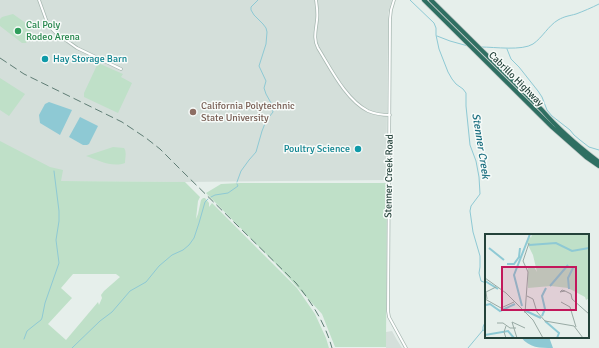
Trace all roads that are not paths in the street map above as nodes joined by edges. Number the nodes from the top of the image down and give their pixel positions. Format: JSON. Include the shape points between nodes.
{"nodes":[{"id":1,"x":39,"y":0,"type":"edge"},
{"id":2,"x":316,"y":0,"type":"edge"},
{"id":3,"x":394,"y":0,"type":"edge"},
{"id":4,"x":424,"y":0,"type":"edge"},
{"id":5,"x":431,"y":0,"type":"edge"},
{"id":6,"x":121,"y":69,"type":"dead end"},
{"id":7,"x":390,"y":116,"type":"junction"},
{"id":8,"x":599,"y":162,"type":"edge"},
{"id":9,"x":599,"y":166,"type":"edge"},
{"id":10,"x":406,"y":348,"type":"edge"}],
"edges":[{"from":1,"to":6,"type":"street","via":[[48,25],[56,33],[77,48]]},
{"from":2,"to":7,"type":"street","via":[[318,10],[315,37],[318,48],[347,93],[358,104],[373,113]]},
{"from":3,"to":7,"type":"street","name":"Stenner Creek Road","via":[[390,18]]},
{"from":4,"to":9,"type":"highway","name":"Cabrillo Highway","via":[[552,127]]},
{"from":5,"to":8,"type":"highway","name":"Cabrillo Highway","via":[[553,123]]},
{"from":7,"to":10,"type":"street","name":"Stenner Creek Road","via":[[388,311]]}]}
